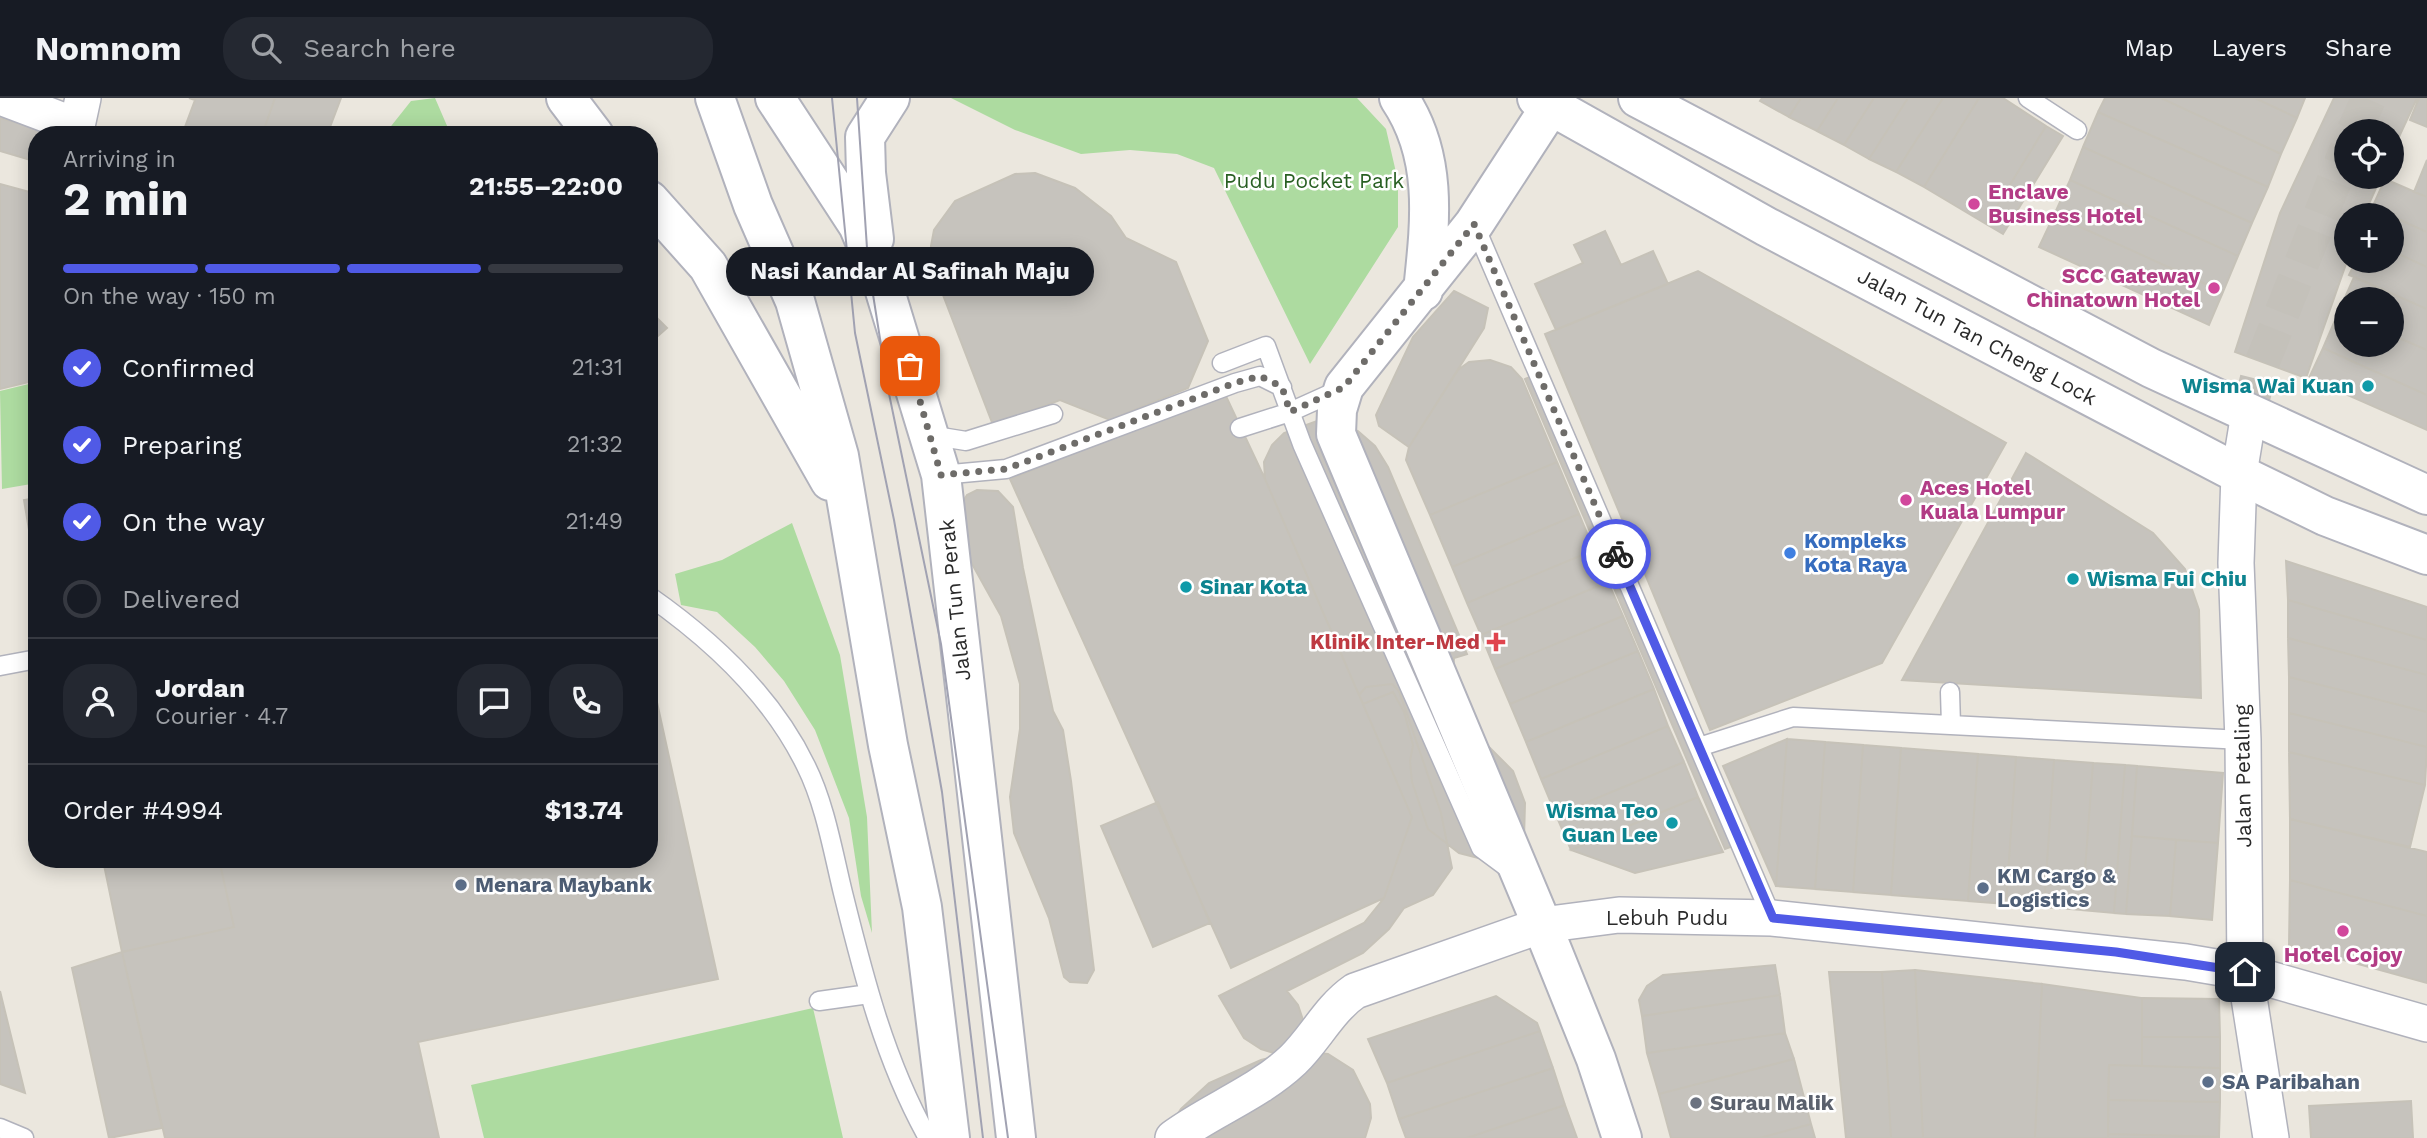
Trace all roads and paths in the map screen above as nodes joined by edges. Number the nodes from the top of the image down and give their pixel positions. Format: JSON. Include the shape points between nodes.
{"nodes":[{"id":1,"x":3,"y":98,"type":"edge"},
{"id":2,"x":566,"y":98,"type":"edge"},
{"id":3,"x":715,"y":98,"type":"edge"},
{"id":4,"x":775,"y":98,"type":"edge"},
{"id":5,"x":890,"y":98,"type":"edge"},
{"id":6,"x":1399,"y":98,"type":"edge"},
{"id":7,"x":1638,"y":98,"type":"edge"},
{"id":8,"x":2028,"y":98,"type":"edge"},
{"id":9,"x":1548,"y":101,"type":"edge"},
{"id":10,"x":86,"y":120,"type":"edge"},
{"id":11,"x":587,"y":126,"type":"edge"},
{"id":12,"x":2077,"y":130,"type":"dead end"},
{"id":13,"x":658,"y":210,"type":"edge"},
{"id":14,"x":1474,"y":224,"type":"junction"},
{"id":15,"x":881,"y":278,"type":"junction"},
{"id":16,"x":1423,"y":291,"type":"junction"},
{"id":17,"x":1222,"y":363,"type":"dead end"},
{"id":18,"x":1282,"y":387,"type":"junction"},
{"id":19,"x":1344,"y":387,"type":"junction"},
{"id":20,"x":1290,"y":412,"type":"junction"},
{"id":21,"x":2249,"y":413,"type":"junction"},
{"id":22,"x":1053,"y":414,"type":"dead end"},
{"id":23,"x":1240,"y":428,"type":"dead end"},
{"id":24,"x":929,"y":435,"type":"junction"},
{"id":25,"x":2239,"y":474,"type":"junction"},
{"id":26,"x":941,"y":475,"type":"junction"},
{"id":27,"x":2427,"y":495,"type":"edge"},
{"id":28,"x":848,"y":514,"type":"junction"},
{"id":29,"x":967,"y":530,"type":"dead end"},
{"id":30,"x":2427,"y":555,"type":"edge"},
{"id":31,"x":658,"y":603,"type":"edge"},
{"id":32,"x":28,"y":661,"type":"edge"},
{"id":33,"x":0,"y":666,"type":"edge"},
{"id":34,"x":1950,"y":692,"type":"dead end"},
{"id":35,"x":1951,"y":725,"type":"junction"},
{"id":36,"x":2244,"y":740,"type":"junction"},
{"id":37,"x":1699,"y":747,"type":"junction"},
{"id":38,"x":1523,"y":879,"type":"junction"},
{"id":39,"x":1773,"y":918,"type":"junction"},
{"id":40,"x":1542,"y":925,"type":"junction"},
{"id":41,"x":2245,"y":972,"type":"junction"},
{"id":42,"x":869,"y":994,"type":"junction"},
{"id":43,"x":819,"y":1001,"type":"dead end"},
{"id":44,"x":2427,"y":1024,"type":"edge"},
{"id":45,"x":928,"y":1138,"type":"edge"},
{"id":46,"x":950,"y":1138,"type":"edge"},
{"id":47,"x":1016,"y":1138,"type":"edge"},
{"id":48,"x":1174,"y":1138,"type":"edge"},
{"id":49,"x":1622,"y":1138,"type":"edge"},
{"id":50,"x":2271,"y":1138,"type":"edge"}],
"edges":[{"from":1,"to":10,"type":"street"},
{"from":2,"to":11,"type":"main road"},
{"from":3,"to":28,"type":"main road","via":[[753,205],[795,301],[839,456]]},
{"from":4,"to":15,"type":"main road","name":"Jalan Tun Perak","via":[[858,225]]},
{"from":5,"to":15,"type":"main road","via":[[865,136],[870,214]]},
{"from":6,"to":16,"type":"main road","via":[[1411,116],[1428,174],[1430,228]]},
{"from":7,"to":21,"type":"main road","via":[[1978,279]]},
{"from":8,"to":12,"type":"lane"},
{"from":9,"to":14,"type":"main road"},
{"from":9,"to":25,"type":"main road","name":"Jalan Tun Tan Cheng Lock","via":[[1779,233]]},
{"from":13,"to":28,"type":"main road","via":[[708,266]]},
{"from":14,"to":16,"type":"main road"},
{"from":14,"to":37,"type":"lane","via":[[1687,708]]},
{"from":15,"to":24,"type":"main road","name":"Jalan Tun Perak"},
{"from":16,"to":19,"type":"main road"},
{"from":17,"to":18,"type":"lane","via":[[1266,346]]},
{"from":18,"to":20,"type":"lane"},
{"from":18,"to":26,"type":"lane","via":[[1260,376],[1006,469]]},
{"from":19,"to":20,"type":"lane"},
{"from":19,"to":38,"type":"main road","via":[[1336,434]]},
{"from":20,"to":23,"type":"lane"},
{"from":20,"to":38,"type":"lane","via":[[1481,848]]},
{"from":21,"to":25,"type":"street","name":"Jalan Petaling"},
{"from":21,"to":27,"type":"main road"},
{"from":22,"to":24,"type":"lane","via":[[966,441]]},
{"from":24,"to":26,"type":"main road","name":"Jalan Tun Perak"},
{"from":25,"to":30,"type":"main road","name":"Jalan Tun Tan Cheng Lock","via":[[2325,516]]},
{"from":25,"to":36,"type":"street","name":"Jalan Petaling","via":[[2236,563]]},
{"from":26,"to":29,"type":"lane"},
{"from":26,"to":47,"type":"main road","name":"Jalan Tun Perak"},
{"from":28,"to":46,"type":"main road","via":[[922,907]]},
{"from":31,"to":42,"type":"lane","via":[[702,635],[763,699],[806,766]]},
{"from":32,"to":33,"type":"lane"},
{"from":34,"to":35,"type":"lane"},
{"from":35,"to":36,"type":"lane"},
{"from":35,"to":37,"type":"lane","via":[[1793,717]]},
{"from":36,"to":41,"type":"street","name":"Jalan Petaling"},
{"from":37,"to":39,"type":"lane"},
{"from":38,"to":40,"type":"main road"},
{"from":39,"to":40,"type":"street","name":"Lebuh Pudu","via":[[1619,915]]},
{"from":39,"to":41,"type":"street","name":"Lebuh Pudu","via":[[2116,952]]},
{"from":40,"to":48,"type":"street","name":"Lebuh Pudu","via":[[1355,991],[1273,1077]]},
{"from":40,"to":49,"type":"main road"},
{"from":41,"to":44,"type":"street","name":"Lebuh Pudu"},
{"from":41,"to":50,"type":"street","name":"Jalan Petaling"},
{"from":42,"to":43,"type":"lane"},
{"from":42,"to":45,"type":"lane","via":[[891,1064]]}]}
